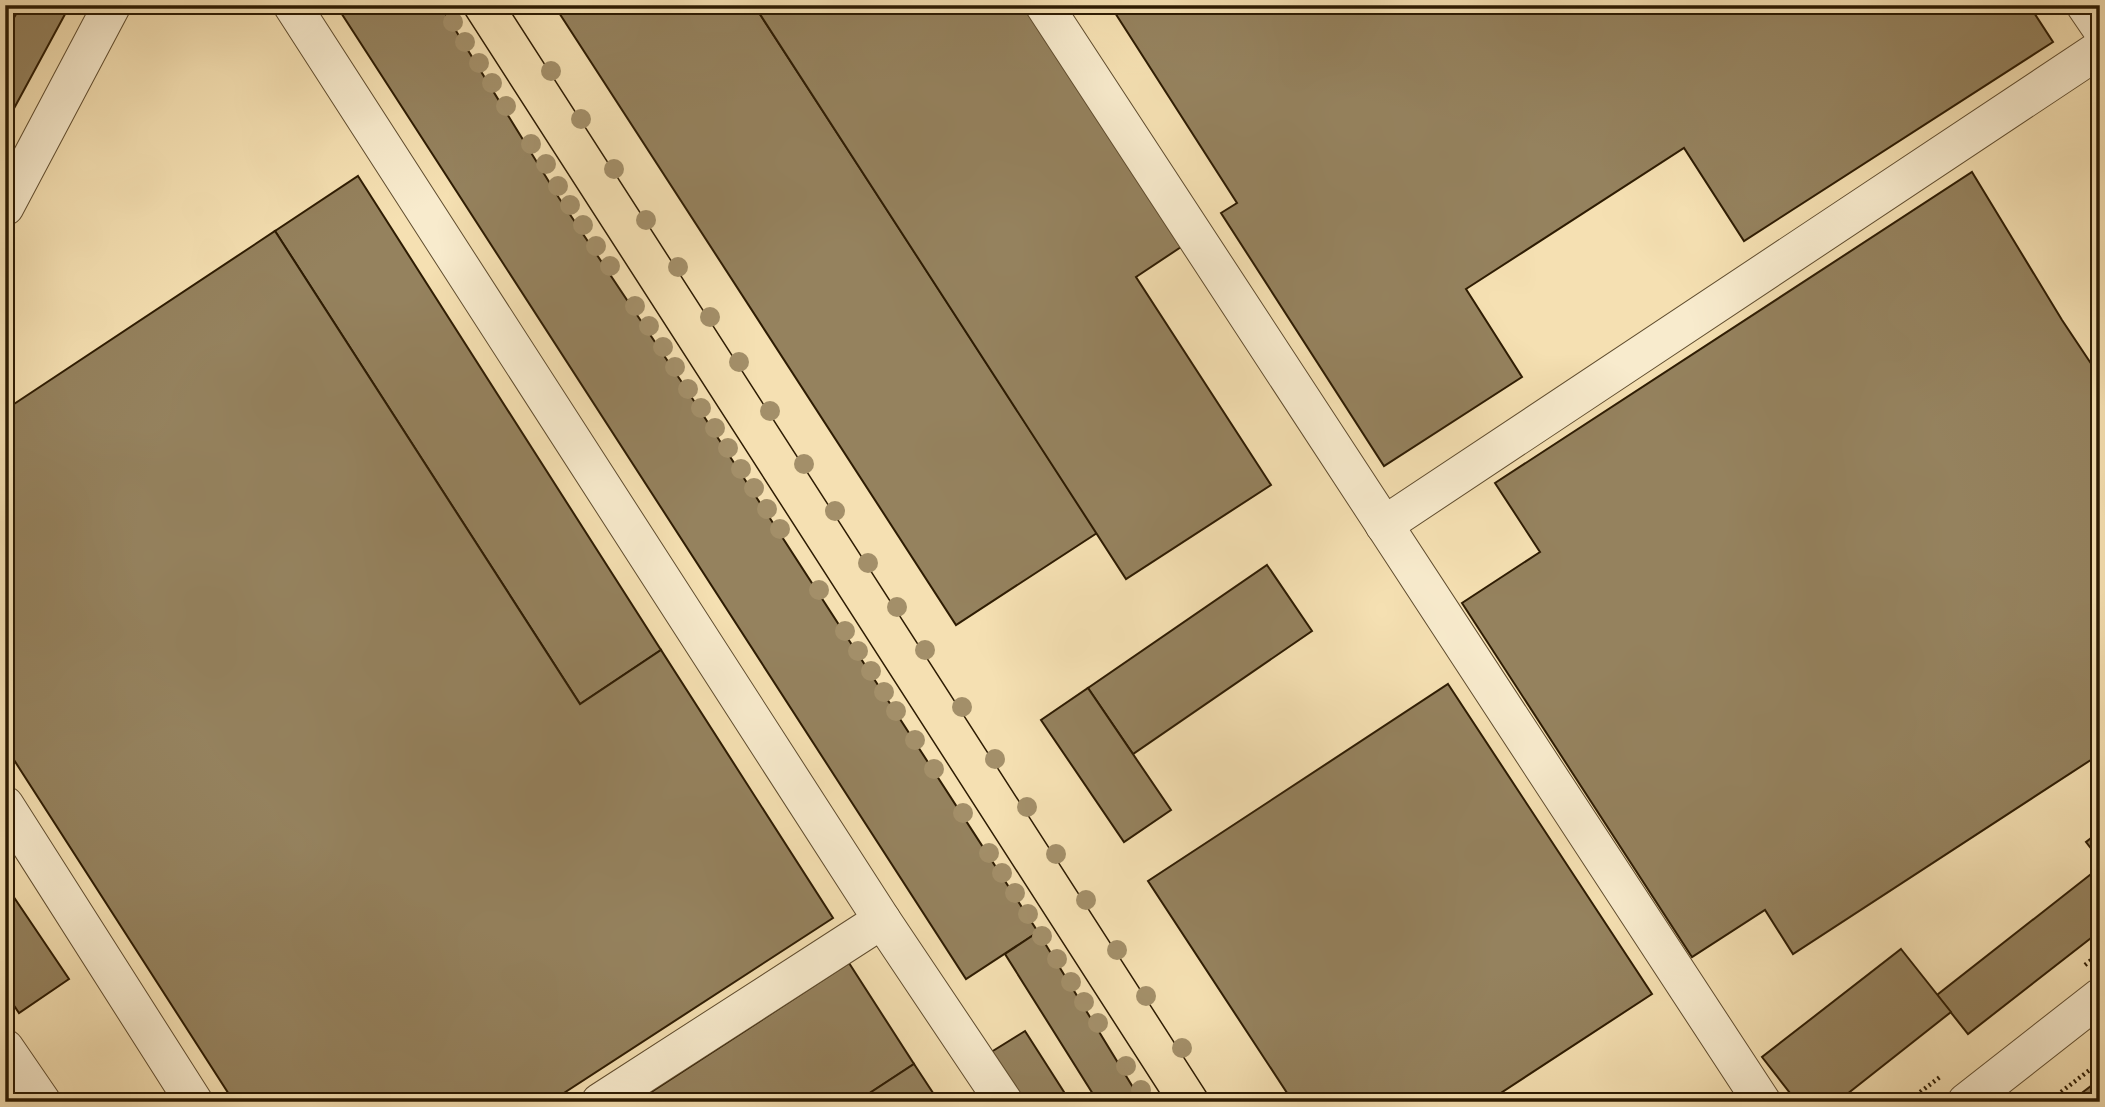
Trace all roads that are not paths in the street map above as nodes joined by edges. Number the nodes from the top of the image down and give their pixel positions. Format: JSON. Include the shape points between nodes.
{"nodes":[{"id":1,"x":112,"y":5,"type":"edge"},
{"id":2,"x":292,"y":5,"type":"edge"},
{"id":3,"x":483,"y":5,"type":"edge"},
{"id":4,"x":1044,"y":5,"type":"edge"},
{"id":5,"x":2085,"y":5,"type":"edge"},
{"id":6,"x":2100,"y":27,"type":"edge"},
{"id":7,"x":2100,"y":49,"type":"edge"},
{"id":8,"x":5,"y":207,"type":"edge"},
{"id":9,"x":1384,"y":525,"type":"junction"},
{"id":10,"x":5,"y":805,"type":"edge"},
{"id":11,"x":882,"y":920,"type":"junction"},
{"id":12,"x":2100,"y":997,"type":"edge"},
{"id":13,"x":5,"y":1048,"type":"edge"},
{"id":14,"x":42,"y":1102,"type":"edge"},
{"id":15,"x":194,"y":1102,"type":"edge"},
{"id":16,"x":600,"y":1102,"type":"edge"},
{"id":17,"x":1004,"y":1102,"type":"edge"},
{"id":18,"x":1189,"y":1102,"type":"edge"},
{"id":19,"x":1762,"y":1102,"type":"edge"},
{"id":20,"x":1966,"y":1102,"type":"edge"}],
"edges":[{"from":1,"to":8,"type":"street"},
{"from":2,"to":11,"type":"street"},
{"from":3,"to":18,"type":"main road"},
{"from":4,"to":9,"type":"street"},
{"from":5,"to":6,"type":"street"},
{"from":7,"to":9,"type":"street"},
{"from":9,"to":19,"type":"street"},
{"from":10,"to":15,"type":"street"},
{"from":11,"to":16,"type":"street"},
{"from":11,"to":17,"type":"street"},
{"from":12,"to":20,"type":"street"},
{"from":13,"to":14,"type":"street"}]}
